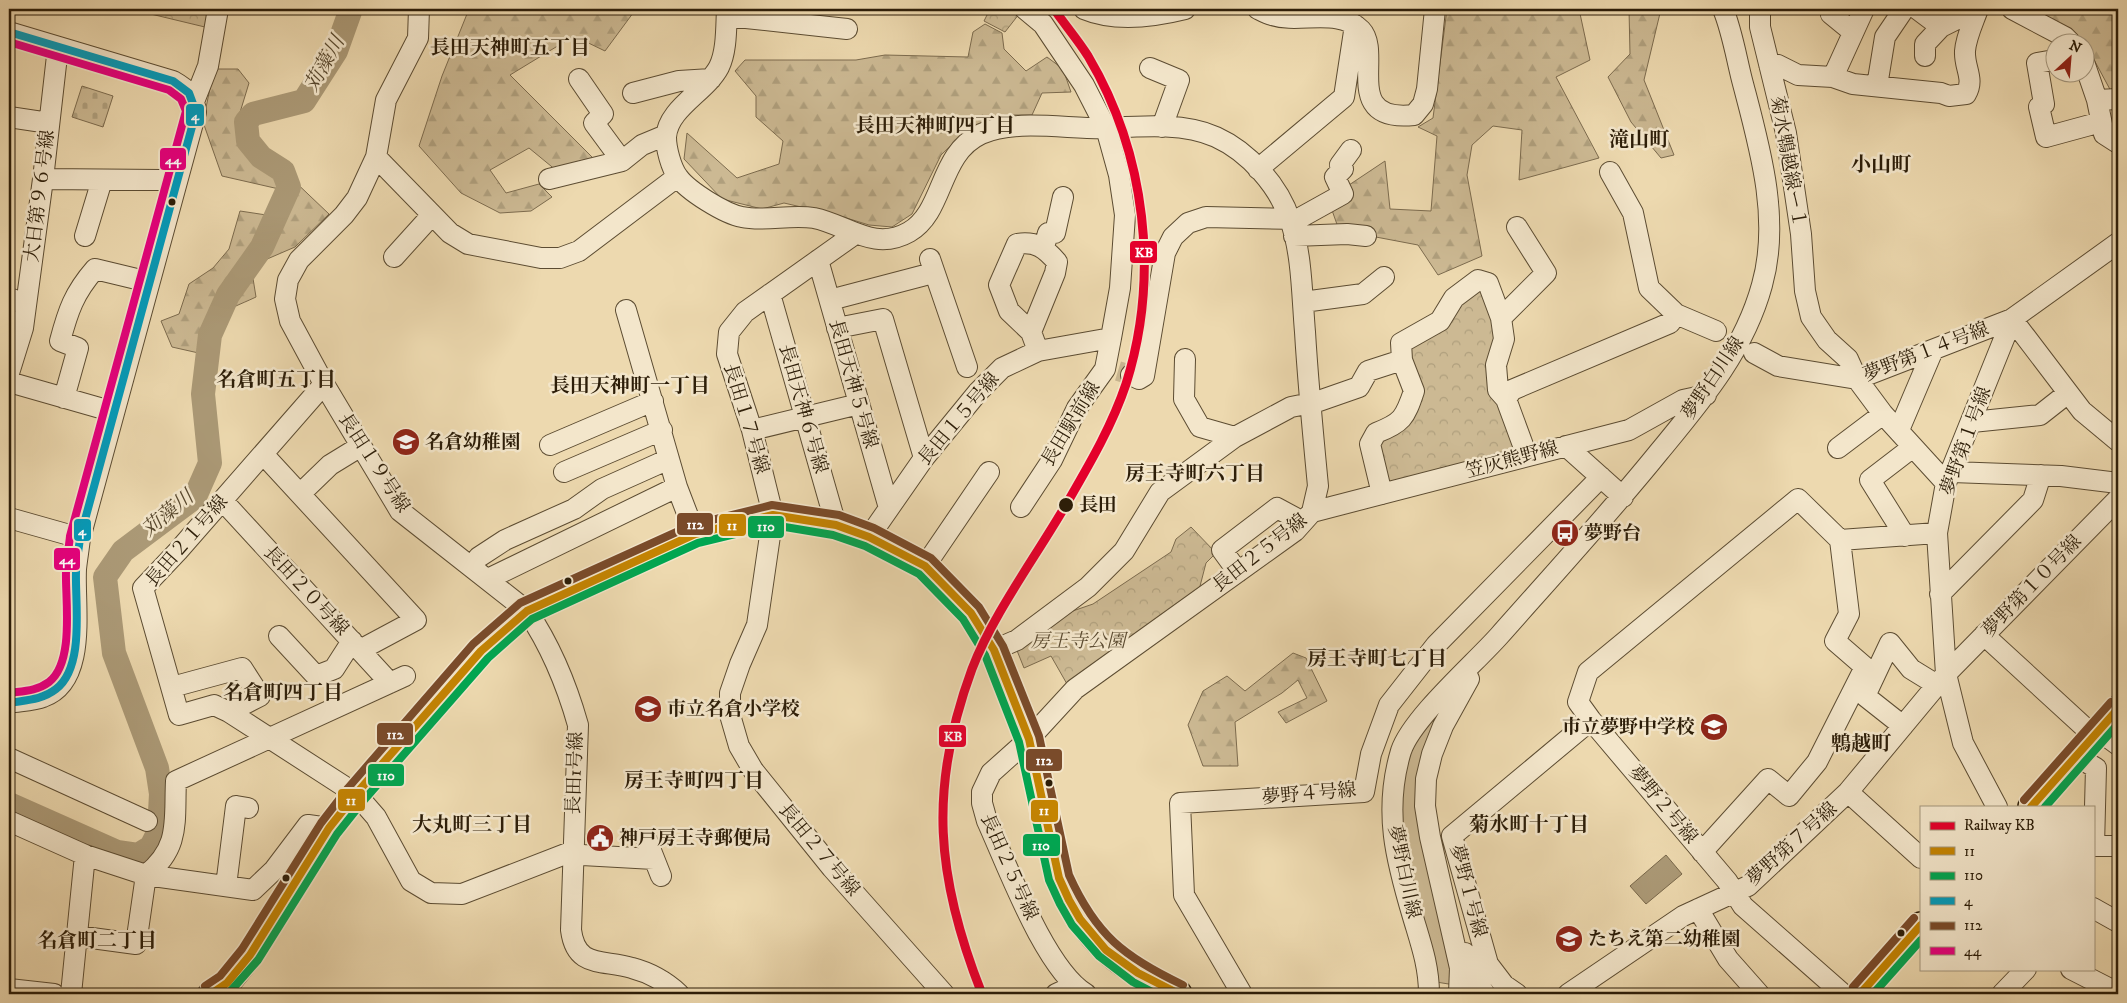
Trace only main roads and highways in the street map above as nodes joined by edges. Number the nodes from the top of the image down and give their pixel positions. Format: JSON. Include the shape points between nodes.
{"nodes":[{"id":1,"x":2118,"y":710,"type":"edge"},
{"id":2,"x":2104,"y":737,"type":"edge"},
{"id":3,"x":2032,"y":806,"type":"edge"},
{"id":4,"x":1920,"y":926,"type":"edge"},
{"id":5,"x":211,"y":994,"type":"edge"},
{"id":6,"x":1179,"y":994,"type":"edge"},
{"id":7,"x":1860,"y":994,"type":"edge"}],
"edges":[{"from":1,"to":2,"type":"main road"},
{"from":2,"to":3,"type":"main road","via":[[2076,756]]},
{"from":4,"to":7,"type":"main road"},
{"from":5,"to":6,"type":"main road","via":[[227,983],[250,955],[329,828],[480,651],[527,611],[695,534],[773,515],[836,525],[869,537],[924,566],[971,613],[994,650],[1028,739],[1060,878],[1084,926],[1118,960],[1142,978]]}]}
